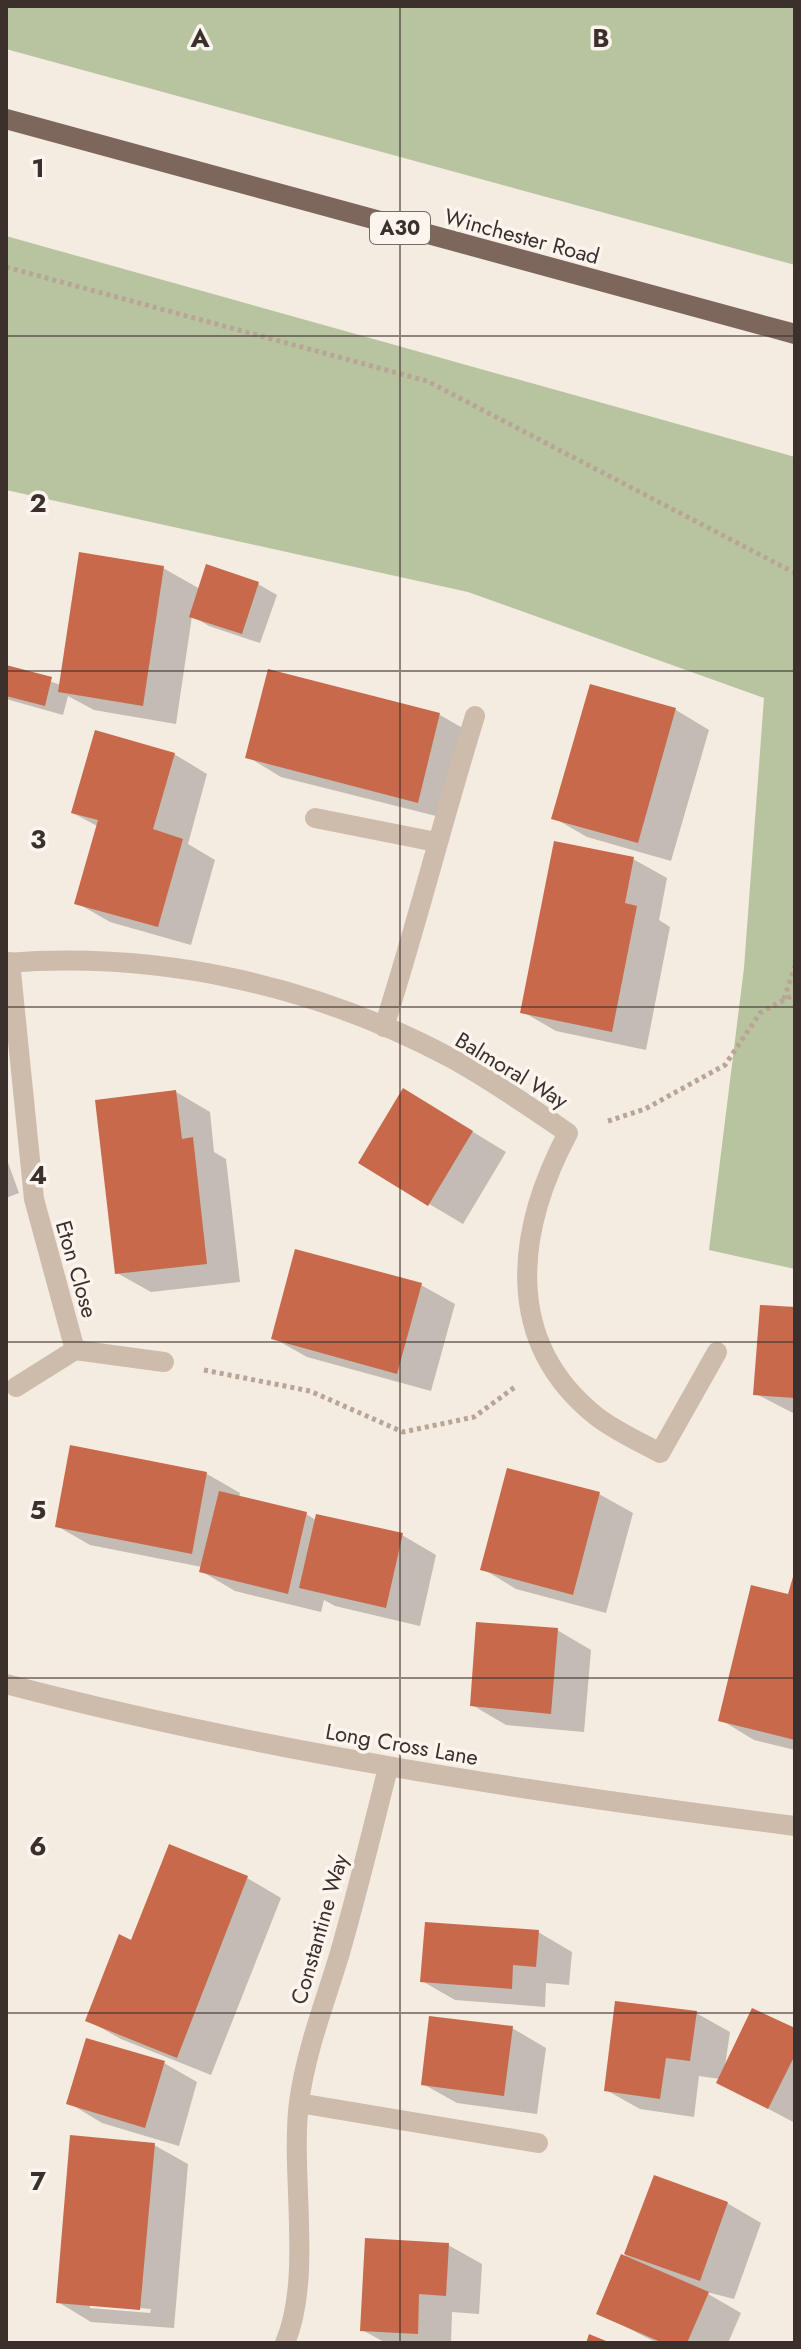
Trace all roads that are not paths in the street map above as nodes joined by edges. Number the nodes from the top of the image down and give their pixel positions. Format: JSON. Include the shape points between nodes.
{"nodes":[{"id":1,"x":6,"y":119,"type":"edge"},
{"id":2,"x":795,"y":334,"type":"edge"},
{"id":3,"x":475,"y":716,"type":"dead end"},
{"id":4,"x":315,"y":818,"type":"dead end"},
{"id":5,"x":436,"y":842,"type":"junction"},
{"id":6,"x":8,"y":962,"type":"edge"},
{"id":7,"x":384,"y":1027,"type":"junction"},
{"id":8,"x":75,"y":1350,"type":"junction"},
{"id":9,"x":717,"y":1352,"type":"dead end"},
{"id":10,"x":164,"y":1362,"type":"road end"},
{"id":11,"x":16,"y":1387,"type":"dead end"},
{"id":12,"x":6,"y":1684,"type":"edge"},
{"id":13,"x":388,"y":1768,"type":"junction"},
{"id":14,"x":795,"y":1826,"type":"edge"},
{"id":15,"x":299,"y":2103,"type":"junction"},
{"id":16,"x":538,"y":2143,"type":"dead end"},
{"id":17,"x":285,"y":2343,"type":"edge"}],
"edges":[{"from":1,"to":2,"type":"main road","name":"Winchester Road","number":"A30"},
{"from":3,"to":5,"type":"street"},
{"from":4,"to":5,"type":"street"},
{"from":5,"to":7,"type":"street"},
{"from":6,"to":7,"type":"street","name":"Balmoral Way","via":[[168,965],[294,993]]},
{"from":6,"to":8,"type":"street","name":"Eton Close","via":[[34,1199]]},
{"from":7,"to":9,"type":"street","name":"Balmoral Way","via":[[451,1058],[568,1133],[547,1173],[528,1249],[528,1299],[548,1362],[598,1418],[660,1453]]},
{"from":8,"to":10,"type":"street","name":"Eton Close"},
{"from":8,"to":11,"type":"street","name":"Eton Close"},
{"from":12,"to":13,"type":"street","name":"Long Cross Lane","via":[[199,1731]]},
{"from":13,"to":14,"type":"street","name":"Long Cross Lane"},
{"from":13,"to":15,"type":"street","name":"Constantine Way","via":[[317,2019]]},
{"from":15,"to":16,"type":"street"},
{"from":15,"to":17,"type":"street","name":"Constantine Way","via":[[297,2281]]}]}
